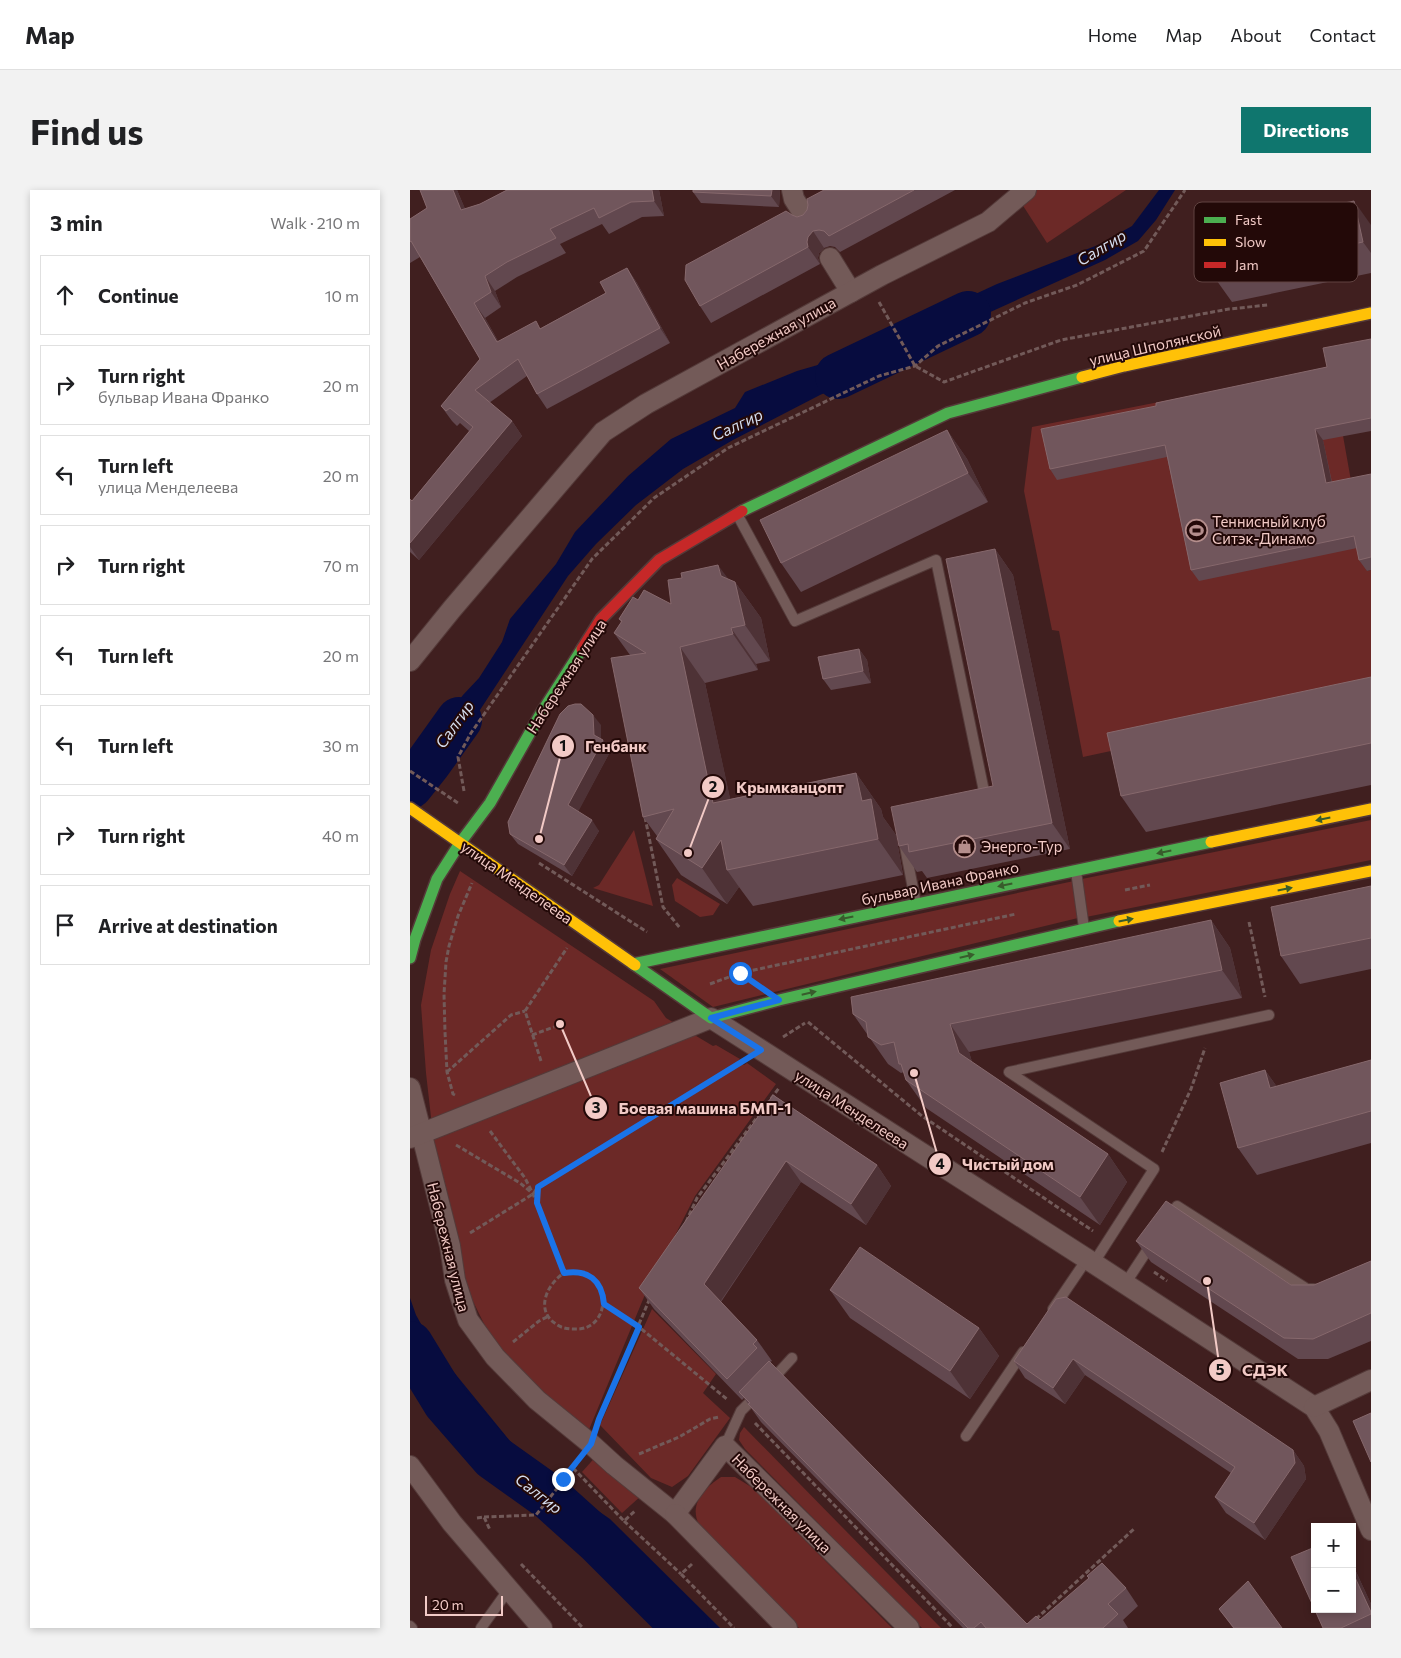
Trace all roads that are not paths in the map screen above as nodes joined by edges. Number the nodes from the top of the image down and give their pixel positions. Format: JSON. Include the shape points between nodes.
{"nodes":[{"id":1,"x":792,"y":190,"type":"edge"},
{"id":2,"x":1026,"y":190,"type":"edge"},
{"id":3,"x":808,"y":221,"type":"edge"},
{"id":4,"x":830,"y":258,"type":"dead end"},
{"id":5,"x":851,"y":292,"type":"junction"},
{"id":6,"x":1371,"y":313,"type":"edge"},
{"id":7,"x":948,"y":413,"type":"joint"},
{"id":8,"x":737,"y":513,"type":"junction"},
{"id":9,"x":410,"y":661,"type":"edge"},
{"id":10,"x":966,"y":800,"type":"edge"},
{"id":11,"x":410,"y":808,"type":"edge"},
{"id":12,"x":1371,"y":809,"type":"edge"},
{"id":13,"x":902,"y":833,"type":"edge"},
{"id":14,"x":460,"y":842,"type":"junction"},
{"id":15,"x":1076,"y":870,"type":"junction"},
{"id":16,"x":1371,"y":871,"type":"edge"},
{"id":17,"x":916,"y":904,"type":"junction"},
{"id":18,"x":1084,"y":928,"type":"junction"},
{"id":19,"x":410,"y":958,"type":"edge"},
{"id":20,"x":633,"y":964,"type":"junction"},
{"id":21,"x":1269,"y":1015,"type":"road end"},
{"id":22,"x":711,"y":1018,"type":"junction"},
{"id":23,"x":410,"y":1088,"type":"edge"},
{"id":24,"x":415,"y":1136,"type":"edge"},
{"id":25,"x":1090,"y":1262,"type":"junction"},
{"id":26,"x":1125,"y":1284,"type":"junction"},
{"id":27,"x":1323,"y":1288,"type":"edge"},
{"id":28,"x":1048,"y":1316,"type":"edge"},
{"id":29,"x":1032,"y":1340,"type":"edge"},
{"id":30,"x":792,"y":1358,"type":"dead end"},
{"id":31,"x":1371,"y":1380,"type":"edge"},
{"id":32,"x":1314,"y":1407,"type":"junction"},
{"id":33,"x":966,"y":1436,"type":"dead end"},
{"id":34,"x":725,"y":1446,"type":"junction"},
{"id":35,"x":410,"y":1466,"type":"edge"},
{"id":36,"x":675,"y":1514,"type":"junction"},
{"id":37,"x":1371,"y":1530,"type":"edge"},
{"id":38,"x":509,"y":1590,"type":"junction"},
{"id":39,"x":482,"y":1628,"type":"edge"},
{"id":40,"x":542,"y":1628,"type":"edge"},
{"id":41,"x":787,"y":1628,"type":"edge"},
{"id":42,"x":909,"y":1628,"type":"edge"}],
"edges":[{"from":1,"to":3,"type":"street"},
{"from":2,"to":5,"type":"street","name":"Набережная улица","via":[[988,222]]},
{"from":4,"to":5,"type":"street"},
{"from":5,"to":9,"type":"street","name":"Набережная улица","via":[[646,404],[603,432]]},
{"from":6,"to":7,"type":"street","name":"улица Шполянской","via":[[1124,366]]},
{"from":7,"to":8,"type":"street","name":"Набережная улица"},
{"from":8,"to":10,"type":"lane","via":[[796,621],[936,560],[985,796]]},
{"from":8,"to":14,"type":"street","name":"Набережная улица","via":[[659,560],[601,620],[540,715],[490,803]]},
{"from":11,"to":14,"type":"street","name":"улица Менделеева"},
{"from":12,"to":15,"type":"street","name":"бульвар Ивана Франко","one_way":true},
{"from":13,"to":17,"type":"lane"},
{"from":14,"to":19,"type":"street","name":"Набережная улица","via":[[437,879]]},
{"from":14,"to":20,"type":"street","name":"улица Менделеева"},
{"from":15,"to":17,"type":"street","name":"бульвар Ивана Франко","one_way":true},
{"from":15,"to":18,"type":"lane"},
{"from":18,"to":16,"type":"street","one_way":true},
{"from":17,"to":20,"type":"street","name":"бульвар Ивана Франко","one_way":true},
{"from":22,"to":18,"type":"street","one_way":true},
{"from":20,"to":22,"type":"street","name":"улица Менделеева"},
{"from":21,"to":25,"type":"lane","via":[[1008,1072],[1154,1169],[1108,1241]]},
{"from":22,"to":24,"type":"street"},
{"from":22,"to":25,"type":"street","name":"улица Менделеева"},
{"from":23,"to":24,"type":"street","name":"Набережная улица"},
{"from":24,"to":36,"type":"street","name":"Набережная улица","via":[[450,1246],[455,1280],[468,1320],[495,1357],[538,1400]]},
{"from":25,"to":26,"type":"street","name":"улица Менделеева"},
{"from":25,"to":28,"type":"lane"},
{"from":26,"to":27,"type":"lane","via":[[1177,1206],[1307,1289]]},
{"from":26,"to":32,"type":"street","name":"улица Менделеева"},
{"from":29,"to":33,"type":"lane"},
{"from":30,"to":34,"type":"lane","via":[[742,1411]]},
{"from":31,"to":32,"type":"street"},
{"from":32,"to":37,"type":"street","name":"улица Менделеева","via":[[1329,1431]]},
{"from":34,"to":36,"type":"street","name":"Набережная улица"},
{"from":34,"to":42,"type":"street","name":"Набережная улица"},
{"from":35,"to":38,"type":"street","via":[[452,1523]]},
{"from":36,"to":41,"type":"street"},
{"from":38,"to":39,"type":"lane"},
{"from":38,"to":40,"type":"street"}]}
